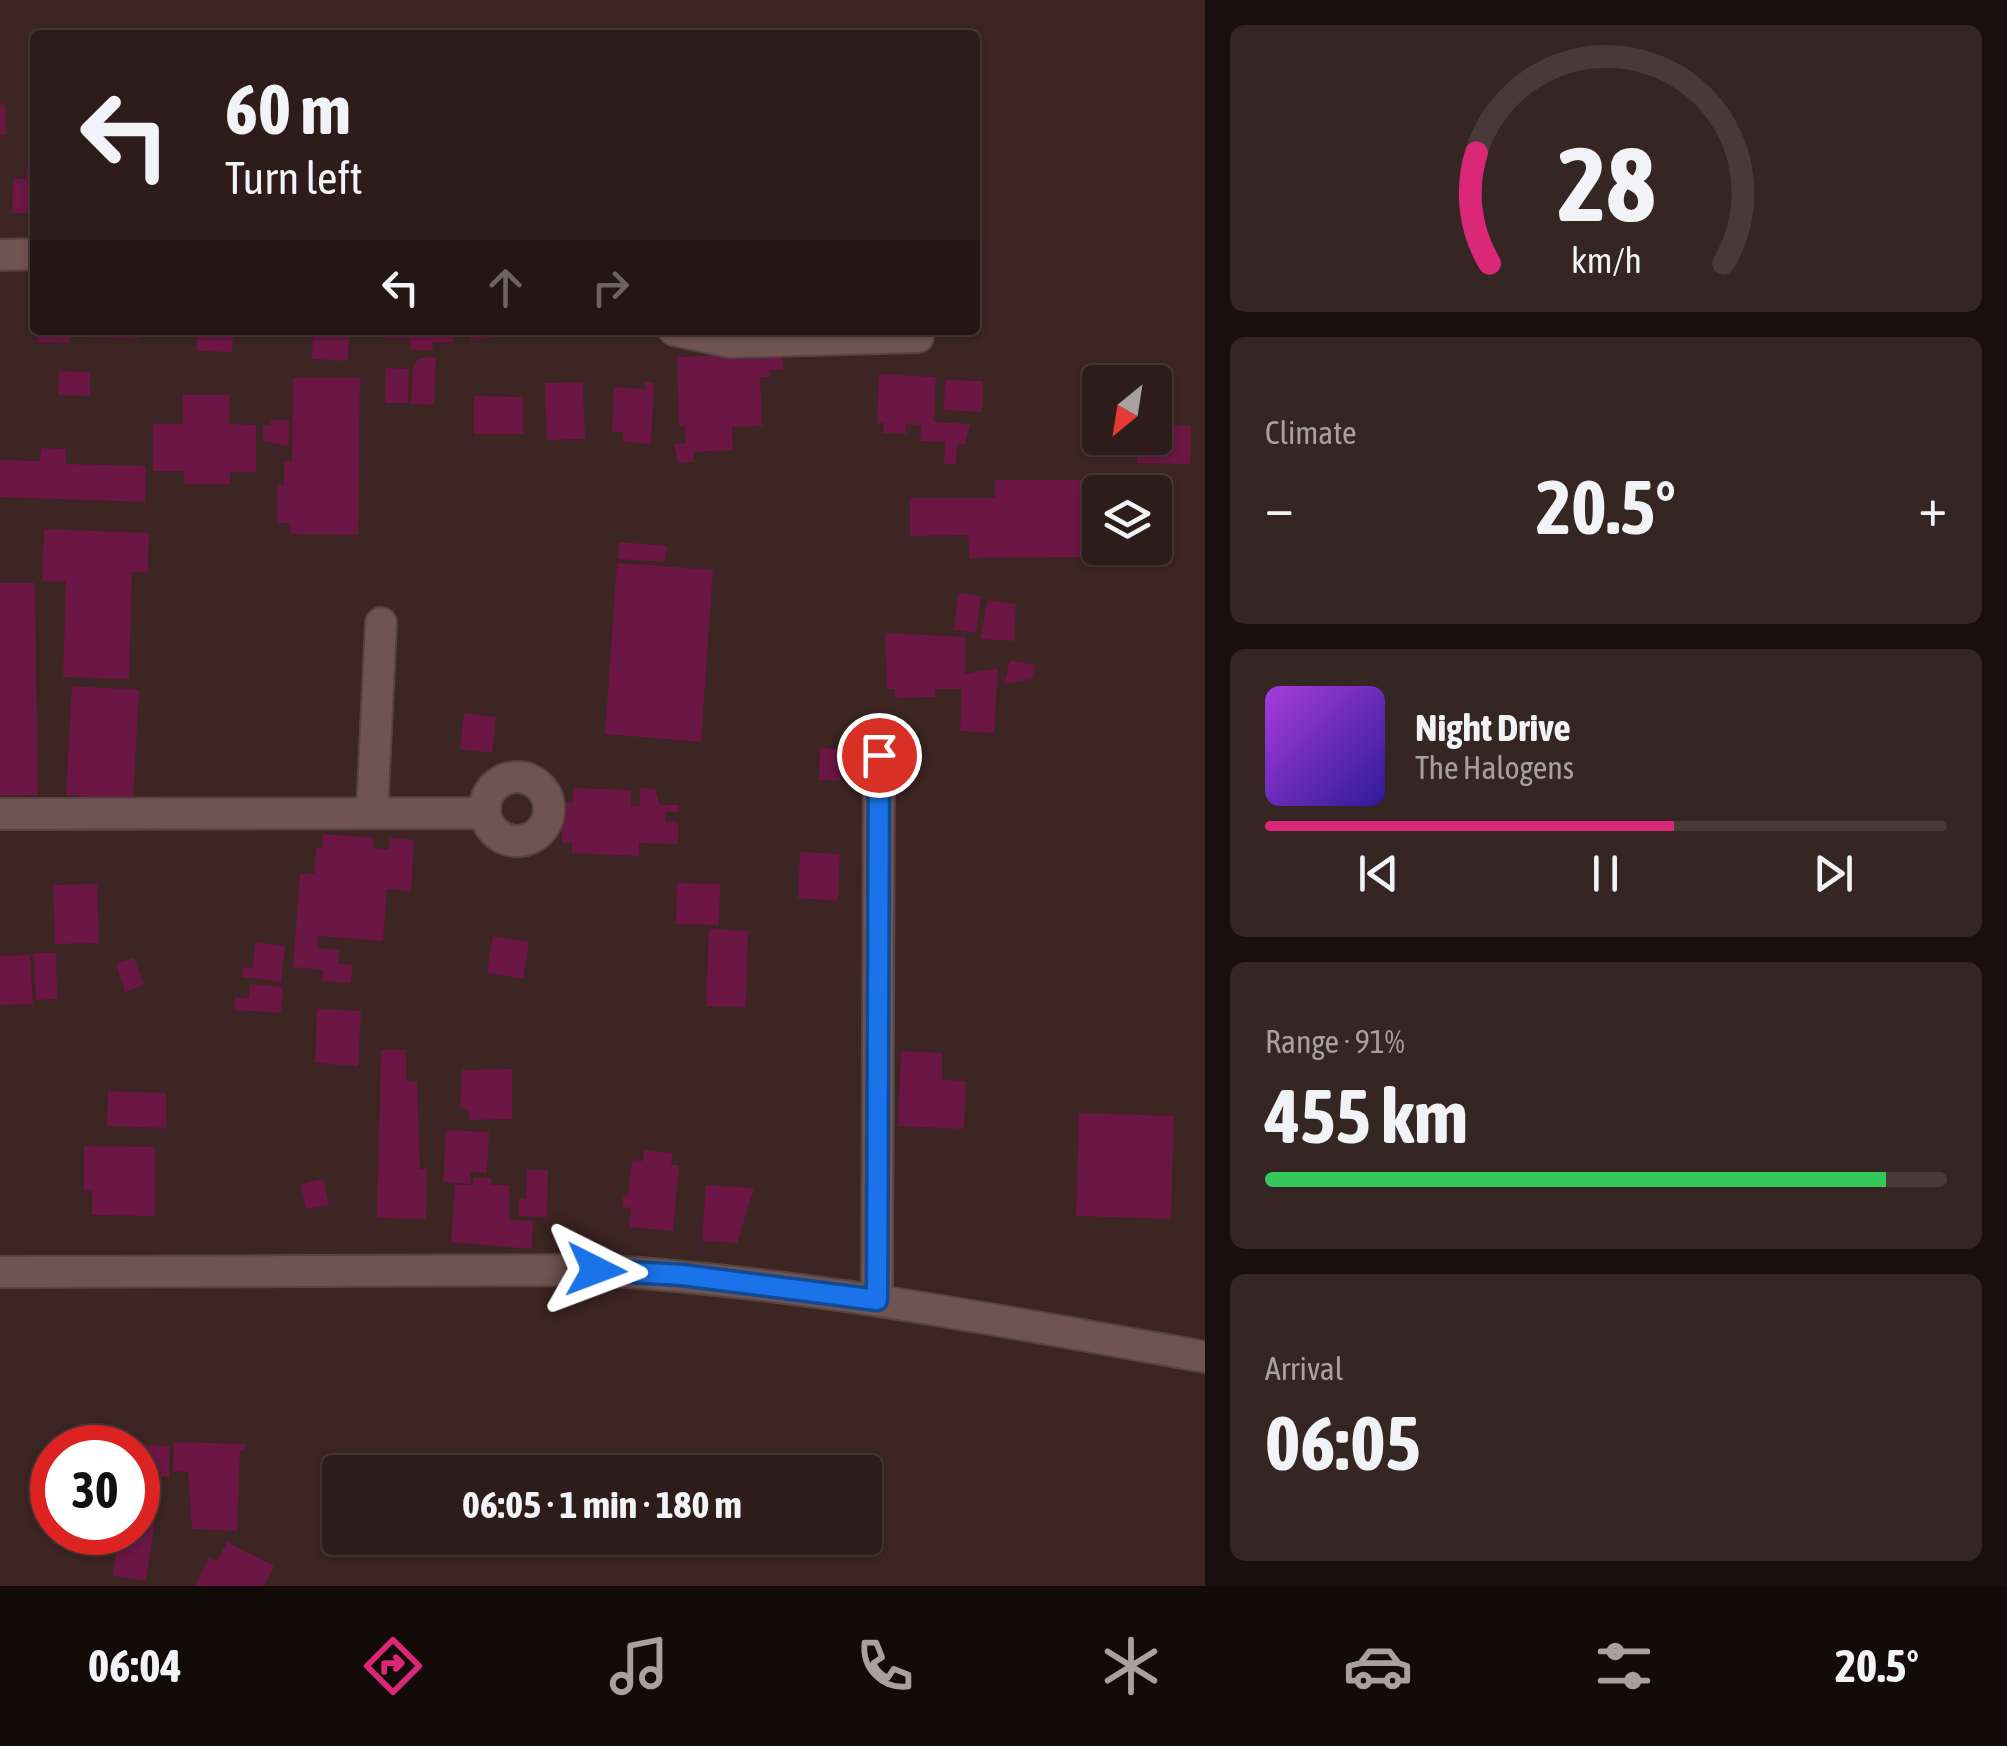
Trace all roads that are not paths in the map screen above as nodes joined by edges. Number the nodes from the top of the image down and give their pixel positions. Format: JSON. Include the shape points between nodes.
{"nodes":[{"id":1,"x":30,"y":254,"type":"edge"},
{"id":2,"x":0,"y":255,"type":"edge"},
{"id":3,"x":698,"y":335,"type":"edge"},
{"id":4,"x":918,"y":337,"type":"dead end"},
{"id":5,"x":380,"y":623,"type":"dead end"},
{"id":6,"x":879,"y":755,"type":"dead end"},
{"id":7,"x":485,"y":813,"type":"dead end"},
{"id":8,"x":0,"y":814,"type":"edge"},
{"id":9,"x":372,"y":814,"type":"junction"},
{"id":10,"x":0,"y":1272,"type":"edge"},
{"id":11,"x":877,"y":1300,"type":"junction"},
{"id":12,"x":1204,"y":1358,"type":"edge"}],
"edges":[{"from":1,"to":2,"type":"street"},
{"from":3,"to":4,"type":"street","via":[[732,342]]},
{"from":5,"to":9,"type":"street"},
{"from":6,"to":11,"type":"street"},
{"from":7,"to":9,"type":"street"},
{"from":8,"to":9,"type":"street"},
{"from":10,"to":11,"type":"street","via":[[596,1270]]},
{"from":11,"to":12,"type":"street"}]}
